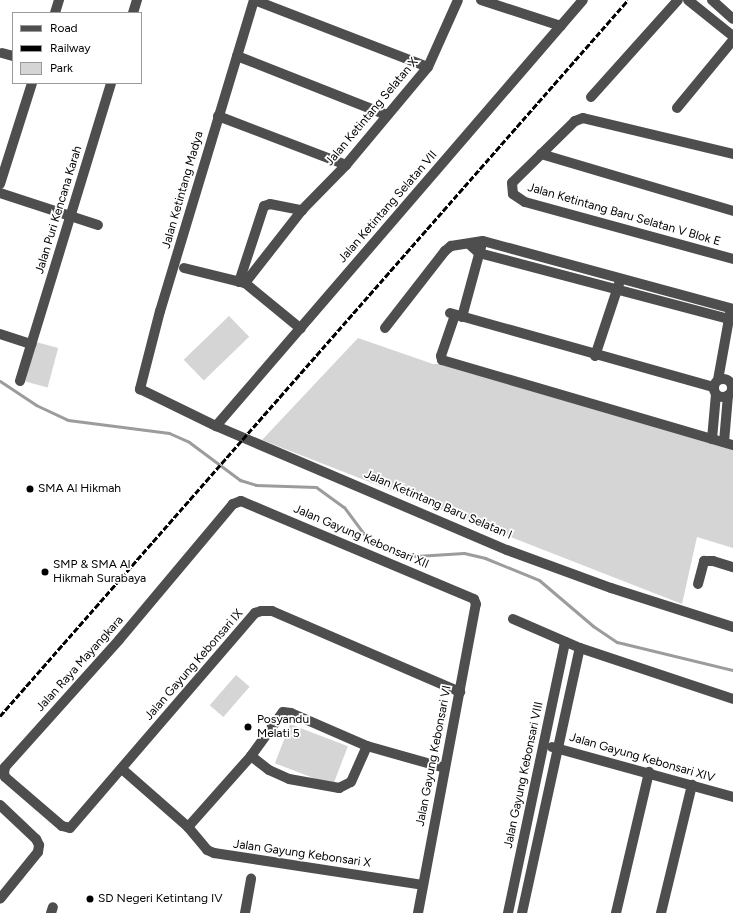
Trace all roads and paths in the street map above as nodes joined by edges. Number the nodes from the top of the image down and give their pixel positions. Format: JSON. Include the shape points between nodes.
{"nodes":[{"id":1,"x":59,"y":0,"type":"edge"},
{"id":2,"x":137,"y":0,"type":"edge"},
{"id":3,"x":254,"y":0,"type":"edge"},
{"id":4,"x":458,"y":0,"type":"edge"},
{"id":5,"x":481,"y":0,"type":"edge"},
{"id":6,"x":583,"y":0,"type":"edge"},
{"id":7,"x":678,"y":0,"type":"edge"},
{"id":8,"x":688,"y":0,"type":"edge"},
{"id":9,"x":712,"y":0,"type":"edge"},
{"id":10,"x":55,"y":12,"type":"edge"},
{"id":11,"x":133,"y":12,"type":"edge"},
{"id":12,"x":733,"y":19,"type":"edge"},
{"id":13,"x":561,"y":26,"type":"junction"},
{"id":14,"x":733,"y":36,"type":"edge"},
{"id":15,"x":733,"y":40,"type":"edge"},
{"id":16,"x":2,"y":53,"type":"dead end"},
{"id":17,"x":12,"y":56,"type":"edge"},
{"id":18,"x":237,"y":56,"type":"junction"},
{"id":19,"x":428,"y":67,"type":"junction"},
{"id":20,"x":32,"y":84,"type":"edge"},
{"id":21,"x":111,"y":84,"type":"edge"},
{"id":22,"x":591,"y":97,"type":"dead end"},
{"id":23,"x":677,"y":108,"type":"dead end"},
{"id":24,"x":387,"y":115,"type":"junction"},
{"id":25,"x":218,"y":116,"type":"junction"},
{"id":26,"x":541,"y":154,"type":"junction"},
{"id":27,"x":733,"y":154,"type":"edge"},
{"id":28,"x":346,"y":164,"type":"junction"},
{"id":29,"x":0,"y":184,"type":"edge"},
{"id":30,"x":0,"y":193,"type":"edge"},
{"id":31,"x":302,"y":210,"type":"junction"},
{"id":32,"x":733,"y":211,"type":"edge"},
{"id":33,"x":70,"y":217,"type":"junction"},
{"id":34,"x":98,"y":226,"type":"dead end"},
{"id":35,"x":483,"y":241,"type":"junction"},
{"id":36,"x":469,"y":244,"type":"junction"},
{"id":37,"x":479,"y":253,"type":"junction"},
{"id":38,"x":733,"y":259,"type":"edge"},
{"id":39,"x":184,"y":268,"type":"dead end"},
{"id":40,"x":620,"y":278,"type":"junction"},
{"id":41,"x":242,"y":283,"type":"junction"},
{"id":42,"x":617,"y":290,"type":"junction"},
{"id":43,"x":733,"y":308,"type":"edge"},
{"id":44,"x":455,"y":315,"type":"junction"},
{"id":45,"x":731,"y":319,"type":"edge"},
{"id":46,"x":385,"y":328,"type":"dead end"},
{"id":47,"x":301,"y":329,"type":"junction"},
{"id":48,"x":0,"y":334,"type":"edge"},
{"id":49,"x":31,"y":344,"type":"junction"},
{"id":50,"x":595,"y":356,"type":"junction"},
{"id":51,"x":20,"y":381,"type":"dead end"},
{"id":52,"x":716,"y":387,"type":"junction"},
{"id":53,"x":731,"y":387,"type":"edge"},
{"id":54,"x":140,"y":389,"type":"joint"},
{"id":55,"x":216,"y":426,"type":"junction"},
{"id":56,"x":712,"y":438,"type":"junction"},
{"id":57,"x":728,"y":443,"type":"edge"},
{"id":58,"x":233,"y":504,"type":"joint"},
{"id":59,"x":733,"y":567,"type":"edge"},
{"id":60,"x":698,"y":584,"type":"dead end"},
{"id":61,"x":476,"y":604,"type":"joint"},
{"id":62,"x":513,"y":619,"type":"dead end"},
{"id":63,"x":733,"y":627,"type":"edge"},
{"id":64,"x":565,"y":642,"type":"junction"},
{"id":65,"x":580,"y":648,"type":"junction"},
{"id":66,"x":460,"y":692,"type":"junction"},
{"id":67,"x":733,"y":699,"type":"edge"},
{"id":68,"x":544,"y":745,"type":"junction"},
{"id":69,"x":367,"y":746,"type":"junction"},
{"id":70,"x":558,"y":748,"type":"junction"},
{"id":71,"x":251,"y":756,"type":"junction"},
{"id":72,"x":122,"y":768,"type":"junction"},
{"id":73,"x":445,"y":768,"type":"junction"},
{"id":74,"x":649,"y":772,"type":"junction"},
{"id":75,"x":692,"y":785,"type":"junction"},
{"id":76,"x":732,"y":794,"type":"edge"},
{"id":77,"x":0,"y":805,"type":"edge"},
{"id":78,"x":188,"y":827,"type":"junction"},
{"id":79,"x":70,"y":828,"type":"joint"},
{"id":80,"x":251,"y":879,"type":"dead end"},
{"id":81,"x":423,"y":885,"type":"junction"},
{"id":82,"x":0,"y":899,"type":"edge"},
{"id":83,"x":245,"y":913,"type":"edge"},
{"id":84,"x":418,"y":913,"type":"edge"},
{"id":85,"x":508,"y":913,"type":"edge"},
{"id":86,"x":522,"y":913,"type":"edge"},
{"id":87,"x":616,"y":913,"type":"edge"},
{"id":88,"x":661,"y":913,"type":"edge"}],
"edges":[{"from":1,"to":10,"type":"street"},
{"from":2,"to":11,"type":"street"},
{"from":3,"to":18,"type":"street","name":"Jalan Ketintang Madya"},
{"from":3,"to":19,"type":"street"},
{"from":4,"to":19,"type":"street","name":"Jalan Ketintang Selatan X"},
{"from":5,"to":13,"type":"street"},
{"from":6,"to":13,"type":"street","name":"Jalan Ketintang Selatan VII"},
{"from":7,"to":22,"type":"street"},
{"from":8,"to":14,"type":"street"},
{"from":9,"to":12,"type":"street"},
{"from":13,"to":47,"type":"street","name":"Jalan Ketintang Selatan VII"},
{"from":15,"to":23,"type":"street"},
{"from":16,"to":17,"type":"street"},
{"from":18,"to":24,"type":"street"},
{"from":18,"to":25,"type":"street","name":"Jalan Ketintang Madya"},
{"from":19,"to":24,"type":"street","name":"Jalan Ketintang Selatan X"},
{"from":20,"to":29,"type":"street"},
{"from":21,"to":33,"type":"street","name":"Jalan Puri Kencana Karah"},
{"from":24,"to":28,"type":"street","name":"Jalan Ketintang Selatan X"},
{"from":25,"to":28,"type":"street"},
{"from":25,"to":54,"type":"street","name":"Jalan Ketintang Madya","via":[[160,311]]},
{"from":26,"to":27,"type":"street","via":[[575,121],[583,118]]},
{"from":26,"to":32,"type":"street"},
{"from":26,"to":38,"type":"street","name":"Jalan Ketintang Baru Selatan V Blok E","via":[[512,183],[513,194],[518,198]]},
{"from":28,"to":31,"type":"street","name":"Jalan Ketintang Selatan X"},
{"from":30,"to":33,"type":"street"},
{"from":31,"to":41,"type":"street","name":"Jalan Ketintang Selatan X"},
{"from":31,"to":41,"type":"street","via":[[270,204],[264,206]]},
{"from":33,"to":34,"type":"street"},
{"from":33,"to":49,"type":"street","name":"Jalan Puri Kencana Karah"},
{"from":35,"to":36,"type":"street"},
{"from":35,"to":37,"type":"street"},
{"from":35,"to":40,"type":"street"},
{"from":36,"to":37,"type":"street"},
{"from":36,"to":46,"type":"street","via":[[451,246],[445,250]]},
{"from":37,"to":42,"type":"street"},
{"from":37,"to":44,"type":"street"},
{"from":39,"to":41,"type":"street"},
{"from":40,"to":42,"type":"street"},
{"from":40,"to":43,"type":"street"},
{"from":41,"to":47,"type":"street"},
{"from":42,"to":45,"type":"street"},
{"from":42,"to":50,"type":"street"},
{"from":43,"to":45,"type":"street"},
{"from":44,"to":50,"type":"street"},
{"from":44,"to":56,"type":"street","via":[[441,356],[442,360]]},
{"from":45,"to":52,"type":"street"},
{"from":47,"to":55,"type":"street","name":"Jalan Ketintang Selatan VII"},
{"from":48,"to":49,"type":"street"},
{"from":49,"to":51,"type":"street","name":"Jalan Puri Kencana Karah"},
{"from":50,"to":52,"type":"street"},
{"from":52,"to":53,"type":"street","via":[[728,380]]},
{"from":52,"to":53,"type":"street","via":[[721,397]]},
{"from":52,"to":56,"type":"street"},
{"from":53,"to":57,"type":"street"},
{"from":54,"to":55,"type":"street","name":"Jalan Ketintang Baru Selatan I"},
{"from":55,"to":63,"type":"street","name":"Jalan Ketintang Baru Selatan I","via":[[557,569]]},
{"from":56,"to":57,"type":"street"},
{"from":58,"to":61,"type":"street","name":"Jalan Gayung Kebonsari XII","via":[[241,501],[474,599]]},
{"from":58,"to":79,"type":"street","name":"Jalan Raya Mayangkara","via":[[119,640],[5,767],[5,778],[62,826]]},
{"from":59,"to":60,"type":"street","via":[[713,560],[704,561]]},
{"from":61,"to":66,"type":"street","name":"Jalan Gayung Kebonsari VI"},
{"from":62,"to":64,"type":"street"},
{"from":64,"to":65,"type":"street"},
{"from":64,"to":68,"type":"street","name":"Jalan Gayung Kebonsari VIII"},
{"from":65,"to":67,"type":"street"},
{"from":65,"to":70,"type":"street"},
{"from":66,"to":72,"type":"street","name":"Jalan Gayung Kebonsari IX","via":[[272,611],[262,611],[255,614]]},
{"from":66,"to":73,"type":"street","name":"Jalan Gayung Kebonsari VI"},
{"from":68,"to":70,"type":"street","name":"Jalan Gayung Kebonsari XIV"},
{"from":68,"to":85,"type":"street","name":"Jalan Gayung Kebonsari VIII"},
{"from":69,"to":71,"type":"street","via":[[284,712]]},
{"from":69,"to":71,"type":"street","via":[[351,782],[339,788],[289,779],[269,770]]},
{"from":69,"to":73,"type":"street"},
{"from":70,"to":74,"type":"street","name":"Jalan Gayung Kebonsari XIV"},
{"from":70,"to":86,"type":"street"},
{"from":71,"to":78,"type":"street"},
{"from":72,"to":78,"type":"street","name":"Jalan Gayung Kebonsari X"},
{"from":72,"to":79,"type":"street","name":"Jalan Gayung Kebonsari IX"},
{"from":73,"to":81,"type":"street","name":"Jalan Gayung Kebonsari VI"},
{"from":74,"to":75,"type":"street","name":"Jalan Gayung Kebonsari XIV"},
{"from":74,"to":87,"type":"street"},
{"from":75,"to":76,"type":"street","name":"Jalan Gayung Kebonsari XIV"},
{"from":75,"to":88,"type":"street"},
{"from":77,"to":82,"type":"street","via":[[36,839],[39,845],[38,852]]},
{"from":78,"to":81,"type":"street","name":"Jalan Gayung Kebonsari X","via":[[207,850],[220,855]]},
{"from":80,"to":83,"type":"street"},
{"from":81,"to":84,"type":"street","name":"Jalan Gayung Kebonsari VI"}]}
